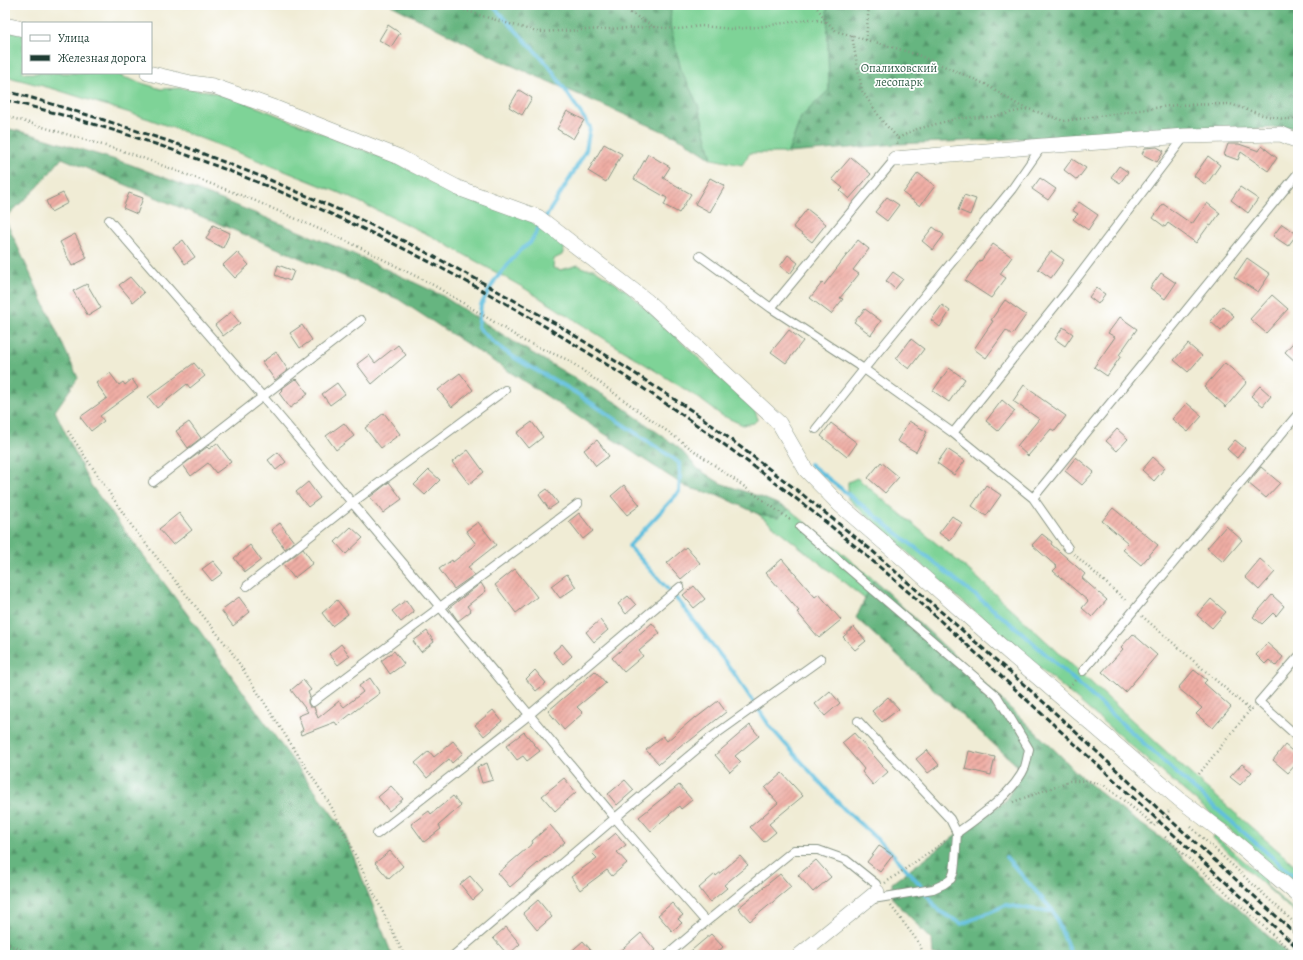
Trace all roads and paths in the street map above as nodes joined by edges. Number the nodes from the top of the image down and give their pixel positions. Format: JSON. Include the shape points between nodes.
{"nodes":[{"id":1,"x":449,"y":5,"type":"edge"},
{"id":2,"x":621,"y":5,"type":"edge"},
{"id":3,"x":815,"y":5,"type":"edge"},
{"id":4,"x":869,"y":5,"type":"edge"},
{"id":5,"x":827,"y":22,"type":"junction"},
{"id":6,"x":5,"y":25,"type":"edge"},
{"id":7,"x":654,"y":27,"type":"junction"},
{"id":8,"x":22,"y":29,"type":"edge"},
{"id":9,"x":852,"y":36,"type":"junction"},
{"id":10,"x":866,"y":40,"type":"junction"},
{"id":11,"x":152,"y":74,"type":"edge"},
{"id":12,"x":1028,"y":109,"type":"junction"},
{"id":13,"x":5,"y":116,"type":"edge"},
{"id":14,"x":1298,"y":119,"type":"edge"},
{"id":15,"x":1185,"y":136,"type":"junction"},
{"id":16,"x":898,"y":138,"type":"junction"},
{"id":17,"x":1298,"y":141,"type":"edge"},
{"id":18,"x":1042,"y":146,"type":"junction"},
{"id":19,"x":895,"y":159,"type":"junction"},
{"id":20,"x":1298,"y":173,"type":"edge"},
{"id":21,"x":109,"y":220,"type":"dead end"},
{"id":22,"x":700,"y":256,"type":"dead end"},
{"id":23,"x":771,"y":308,"type":"junction"},
{"id":24,"x":361,"y":320,"type":"dead end"},
{"id":25,"x":864,"y":369,"type":"junction"},
{"id":26,"x":504,"y":390,"type":"dead end"},
{"id":27,"x":263,"y":397,"type":"junction"},
{"id":28,"x":1298,"y":414,"type":"edge"},
{"id":29,"x":816,"y":429,"type":"dead end"},
{"id":30,"x":68,"y":431,"type":"dead end"},
{"id":31,"x":953,"y":433,"type":"junction"},
{"id":32,"x":153,"y":482,"type":"dead end"},
{"id":33,"x":1033,"y":498,"type":"junction"},
{"id":34,"x":352,"y":503,"type":"junction"},
{"id":35,"x":578,"y":504,"type":"dead end"},
{"id":36,"x":800,"y":527,"type":"joint"},
{"id":37,"x":1068,"y":548,"type":"joint"},
{"id":38,"x":247,"y":586,"type":"dead end"},
{"id":39,"x":680,"y":587,"type":"dead end"},
{"id":40,"x":440,"y":607,"type":"junction"},
{"id":41,"x":1134,"y":609,"type":"junction"},
{"id":42,"x":1298,"y":657,"type":"edge"},
{"id":43,"x":821,"y":659,"type":"dead end"},
{"id":44,"x":1083,"y":671,"type":"dead end"},
{"id":45,"x":1077,"y":678,"type":"dead end"},
{"id":46,"x":1071,"y":685,"type":"dead end"},
{"id":47,"x":313,"y":702,"type":"dead end"},
{"id":48,"x":1259,"y":702,"type":"junction"},
{"id":49,"x":1250,"y":710,"type":"junction"},
{"id":50,"x":529,"y":715,"type":"junction"},
{"id":51,"x":858,"y":721,"type":"dead end"},
{"id":52,"x":1298,"y":737,"type":"edge"},
{"id":53,"x":1199,"y":774,"type":"dead end"},
{"id":54,"x":1180,"y":799,"type":"junction"},
{"id":55,"x":1012,"y":803,"type":"dead end"},
{"id":56,"x":615,"y":818,"type":"junction"},
{"id":57,"x":1186,"y":824,"type":"dead end"},
{"id":58,"x":957,"y":833,"type":"junction"},
{"id":59,"x":377,"y":834,"type":"dead end"},
{"id":60,"x":1165,"y":837,"type":"dead end"},
{"id":61,"x":878,"y":894,"type":"junction"},
{"id":62,"x":1298,"y":895,"type":"edge"},
{"id":63,"x":706,"y":922,"type":"junction"},
{"id":64,"x":1298,"y":926,"type":"edge"},
{"id":65,"x":5,"y":943,"type":"edge"},
{"id":66,"x":34,"y":955,"type":"edge"},
{"id":67,"x":404,"y":955,"type":"edge"},
{"id":68,"x":454,"y":955,"type":"edge"},
{"id":69,"x":667,"y":955,"type":"edge"},
{"id":70,"x":800,"y":955,"type":"edge"},
{"id":71,"x":924,"y":955,"type":"edge"},
{"id":72,"x":1294,"y":955,"type":"edge"}],
"edges":[{"from":1,"to":7,"type":"path","via":[[537,32]]},
{"from":2,"to":7,"type":"path"},
{"from":3,"to":5,"type":"path"},
{"from":4,"to":10,"type":"path"},
{"from":5,"to":7,"type":"path","via":[[809,19],[732,29],[701,26],[680,29]]},
{"from":5,"to":9,"type":"path","via":[[836,30]]},
{"from":6,"to":8,"type":"street"},
{"from":9,"to":10,"type":"path"},
{"from":9,"to":16,"type":"path","via":[[862,91],[883,122]]},
{"from":10,"to":12,"type":"path","via":[[918,55],[985,84]]},
{"from":11,"to":54,"type":"street","via":[[213,86],[275,108],[400,157],[458,188],[538,217],[647,301],[779,423],[806,470],[840,505]]},
{"from":12,"to":14,"type":"path","via":[[1064,121],[1176,105],[1230,104],[1263,115]]},
{"from":12,"to":16,"type":"path","via":[[991,117],[959,118],[917,129]]},
{"from":13,"to":36,"type":"path","via":[[132,154],[251,199],[353,244],[435,286],[524,341],[568,360]]},
{"from":15,"to":17,"type":"street","via":[[1281,134]]},
{"from":15,"to":18,"type":"street"},
{"from":15,"to":31,"type":"lane","via":[[1068,290]]},
{"from":16,"to":19,"type":"path"},
{"from":18,"to":19,"type":"street"},
{"from":18,"to":25,"type":"lane","via":[[1012,189]]},
{"from":19,"to":23,"type":"lane"},
{"from":20,"to":33,"type":"lane"},
{"from":21,"to":27,"type":"lane"},
{"from":22,"to":23,"type":"lane"},
{"from":23,"to":25,"type":"lane"},
{"from":24,"to":27,"type":"lane"},
{"from":25,"to":29,"type":"lane"},
{"from":25,"to":31,"type":"lane"},
{"from":26,"to":34,"type":"lane"},
{"from":27,"to":32,"type":"lane"},
{"from":27,"to":34,"type":"lane"},
{"from":28,"to":41,"type":"lane"},
{"from":30,"to":67,"type":"path","via":[[131,524],[231,651],[327,800]]},
{"from":31,"to":33,"type":"lane"},
{"from":33,"to":37,"type":"lane"},
{"from":34,"to":38,"type":"lane"},
{"from":34,"to":40,"type":"lane"},
{"from":35,"to":40,"type":"lane"},
{"from":36,"to":58,"type":"lane","via":[[997,696],[1029,748],[1026,766],[1011,788]]},
{"from":37,"to":41,"type":"path"},
{"from":39,"to":50,"type":"lane"},
{"from":40,"to":47,"type":"lane"},
{"from":40,"to":50,"type":"lane"},
{"from":41,"to":44,"type":"lane"},
{"from":41,"to":49,"type":"path"},
{"from":42,"to":48,"type":"lane"},
{"from":43,"to":56,"type":"lane","via":[[709,740]]},
{"from":45,"to":46,"type":"path"},
{"from":48,"to":49,"type":"path"},
{"from":48,"to":52,"type":"lane"},
{"from":49,"to":53,"type":"path"},
{"from":50,"to":56,"type":"lane"},
{"from":50,"to":59,"type":"lane"},
{"from":51,"to":58,"type":"lane","via":[[950,819]]},
{"from":54,"to":55,"type":"path","via":[[1154,826],[1104,786],[1089,781],[1070,781]]},
{"from":54,"to":62,"type":"street"},
{"from":56,"to":63,"type":"lane"},
{"from":56,"to":68,"type":"lane"},
{"from":57,"to":64,"type":"path"},
{"from":58,"to":61,"type":"path","via":[[921,857]]},
{"from":58,"to":61,"type":"lane","via":[[954,872],[944,884],[920,891]]},
{"from":60,"to":72,"type":"path"},
{"from":61,"to":63,"type":"lane","via":[[876,884],[846,860],[818,850],[794,850]]},
{"from":61,"to":70,"type":"street"},
{"from":61,"to":71,"type":"path","via":[[919,943]]},
{"from":63,"to":69,"type":"lane"},
{"from":65,"to":66,"type":"path"}]}
